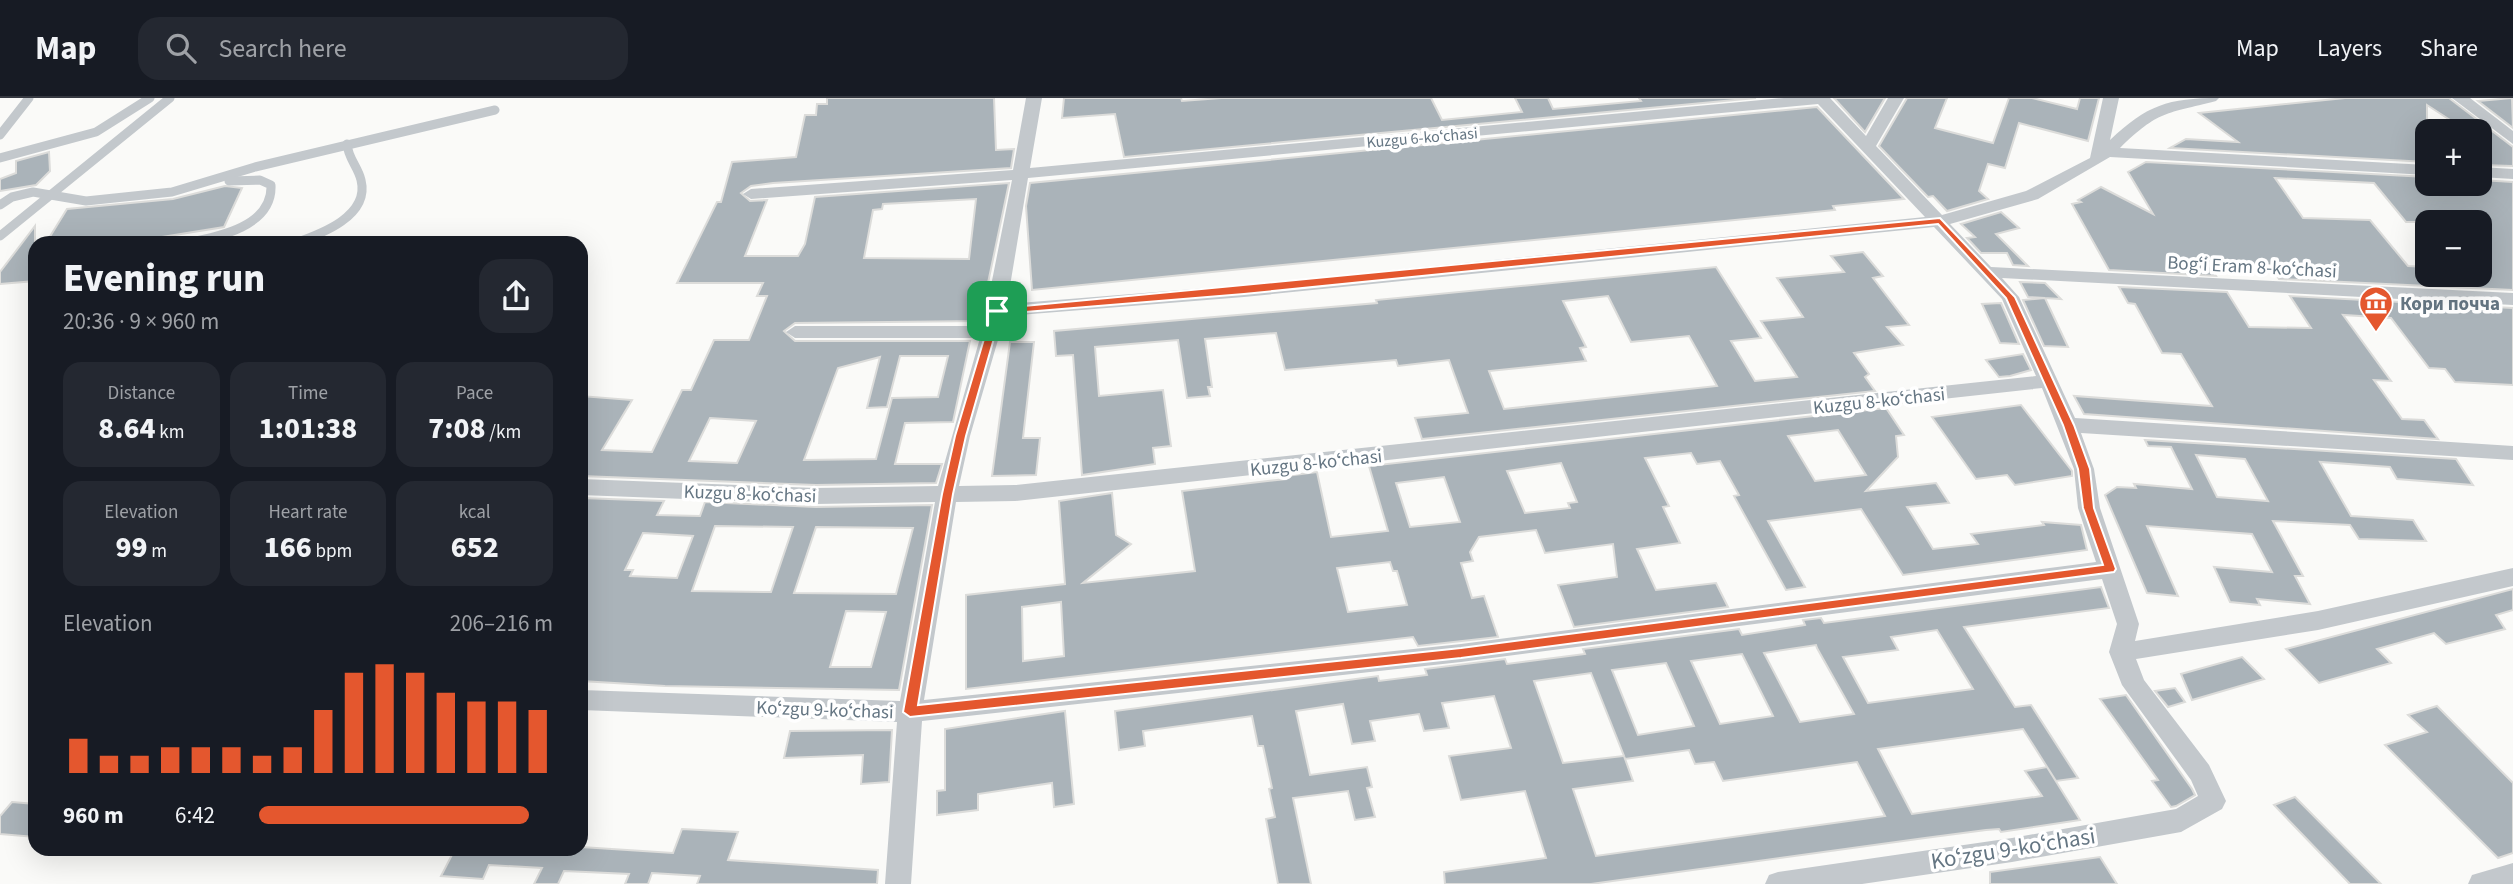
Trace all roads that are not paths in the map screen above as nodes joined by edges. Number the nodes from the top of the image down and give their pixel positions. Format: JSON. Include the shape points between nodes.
{"nodes":[{"id":1,"x":29,"y":98,"type":"edge"},
{"id":2,"x":149,"y":98,"type":"edge"},
{"id":3,"x":170,"y":98,"type":"edge"},
{"id":4,"x":1034,"y":98,"type":"edge"},
{"id":5,"x":1896,"y":98,"type":"edge"},
{"id":6,"x":2112,"y":98,"type":"edge"},
{"id":7,"x":2211,"y":98,"type":"edge"},
{"id":8,"x":2460,"y":98,"type":"edge"},
{"id":9,"x":1822,"y":99,"type":"edge"},
{"id":10,"x":495,"y":110,"type":"dead end"},
{"id":11,"x":0,"y":135,"type":"edge"},
{"id":12,"x":2513,"y":139,"type":"edge"},
{"id":13,"x":347,"y":144,"type":"junction"},
{"id":14,"x":1867,"y":147,"type":"junction"},
{"id":15,"x":2102,"y":156,"type":"junction"},
{"id":16,"x":0,"y":158,"type":"edge"},
{"id":17,"x":2415,"y":169,"type":"edge"},
{"id":18,"x":2492,"y":173,"type":"edge"},
{"id":19,"x":1021,"y":174,"type":"junction"},
{"id":20,"x":2513,"y":174,"type":"edge"},
{"id":21,"x":223,"y":181,"type":"junction"},
{"id":22,"x":52,"y":192,"type":"junction"},
{"id":23,"x":751,"y":194,"type":"dead end"},
{"id":24,"x":0,"y":205,"type":"edge"},
{"id":25,"x":1940,"y":221,"type":"junction"},
{"id":26,"x":0,"y":236,"type":"edge"},
{"id":27,"x":216,"y":236,"type":"edge"},
{"id":28,"x":316,"y":236,"type":"edge"},
{"id":29,"x":1989,"y":272,"type":"junction"},
{"id":30,"x":2513,"y":299,"type":"edge"},
{"id":31,"x":994,"y":322,"type":"junction"},
{"id":32,"x":794,"y":332,"type":"dead end"},
{"id":33,"x":2047,"y":381,"type":"junction"},
{"id":34,"x":2068,"y":425,"type":"junction"},
{"id":35,"x":2513,"y":453,"type":"edge"},
{"id":36,"x":588,"y":487,"type":"edge"},
{"id":37,"x":947,"y":494,"type":"junction"},
{"id":38,"x":2110,"y":569,"type":"junction"},
{"id":39,"x":2513,"y":577,"type":"edge"},
{"id":40,"x":2121,"y":652,"type":"junction"},
{"id":41,"x":588,"y":700,"type":"edge"},
{"id":42,"x":910,"y":712,"type":"junction"},
{"id":43,"x":2513,"y":875,"type":"edge"},
{"id":44,"x":898,"y":884,"type":"edge"},
{"id":45,"x":1778,"y":884,"type":"edge"},
{"id":46,"x":2481,"y":884,"type":"edge"}],
"edges":[{"from":1,"to":11,"type":"lane"},
{"from":2,"to":16,"type":"lane","via":[[96,132]]},
{"from":3,"to":22,"type":"lane"},
{"from":4,"to":19,"type":"street"},
{"from":5,"to":14,"type":"street"},
{"from":6,"to":15,"type":"street"},
{"from":7,"to":15,"type":"street","via":[[2159,109],[2141,119]]},
{"from":8,"to":12,"type":"street"},
{"from":9,"to":14,"type":"street"},
{"from":9,"to":19,"type":"street","name":"Kuzgu 6-koʻchasi"},
{"from":10,"to":13,"type":"lane"},
{"from":13,"to":21,"type":"lane","via":[[255,167]]},
{"from":13,"to":28,"type":"lane","via":[[347,157],[363,186],[357,204]]},
{"from":14,"to":25,"type":"street"},
{"from":15,"to":17,"type":"street"},
{"from":15,"to":25,"type":"street","via":[[2032,195]]},
{"from":18,"to":20,"type":"street"},
{"from":19,"to":23,"type":"street","name":"Kuzgu 6-koʻchasi"},
{"from":19,"to":31,"type":"street"},
{"from":21,"to":22,"type":"lane","via":[[86,201]]},
{"from":21,"to":27,"type":"lane","via":[[260,180],[271,185],[273,193],[267,207],[250,222]]},
{"from":22,"to":24,"type":"lane","via":[[19,193]]},
{"from":22,"to":26,"type":"lane"},
{"from":25,"to":29,"type":"street"},
{"from":25,"to":31,"type":"street","via":[[1258,289]]},
{"from":29,"to":30,"type":"street","name":"Bogʻi Eram 8-koʻchasi"},
{"from":29,"to":33,"type":"street","via":[[2010,297]]},
{"from":31,"to":32,"type":"street"},
{"from":31,"to":37,"type":"street"},
{"from":33,"to":34,"type":"street"},
{"from":33,"to":37,"type":"street","name":"Kuzgu 8-koʻchasi","via":[[1443,449],[1015,492]]},
{"from":34,"to":35,"type":"street"},
{"from":34,"to":38,"type":"street"},
{"from":36,"to":37,"type":"street","name":"Kuzgu 8-koʻchasi","via":[[816,496]]},
{"from":37,"to":42,"type":"street"},
{"from":38,"to":40,"type":"street","via":[[2128,624]]},
{"from":38,"to":42,"type":"street","name":"Koʻzgu 9-koʻchasi","via":[[1461,653]]},
{"from":39,"to":40,"type":"street","via":[[2394,608],[2232,638]]},
{"from":40,"to":45,"type":"street","name":"Koʻzgu 9-koʻchasi","via":[[2134,685],[2200,773],[2213,801],[2181,820]]},
{"from":41,"to":42,"type":"street","name":"Koʻzgu 9-koʻchasi"},
{"from":42,"to":44,"type":"street"},
{"from":43,"to":46,"type":"street"}]}
